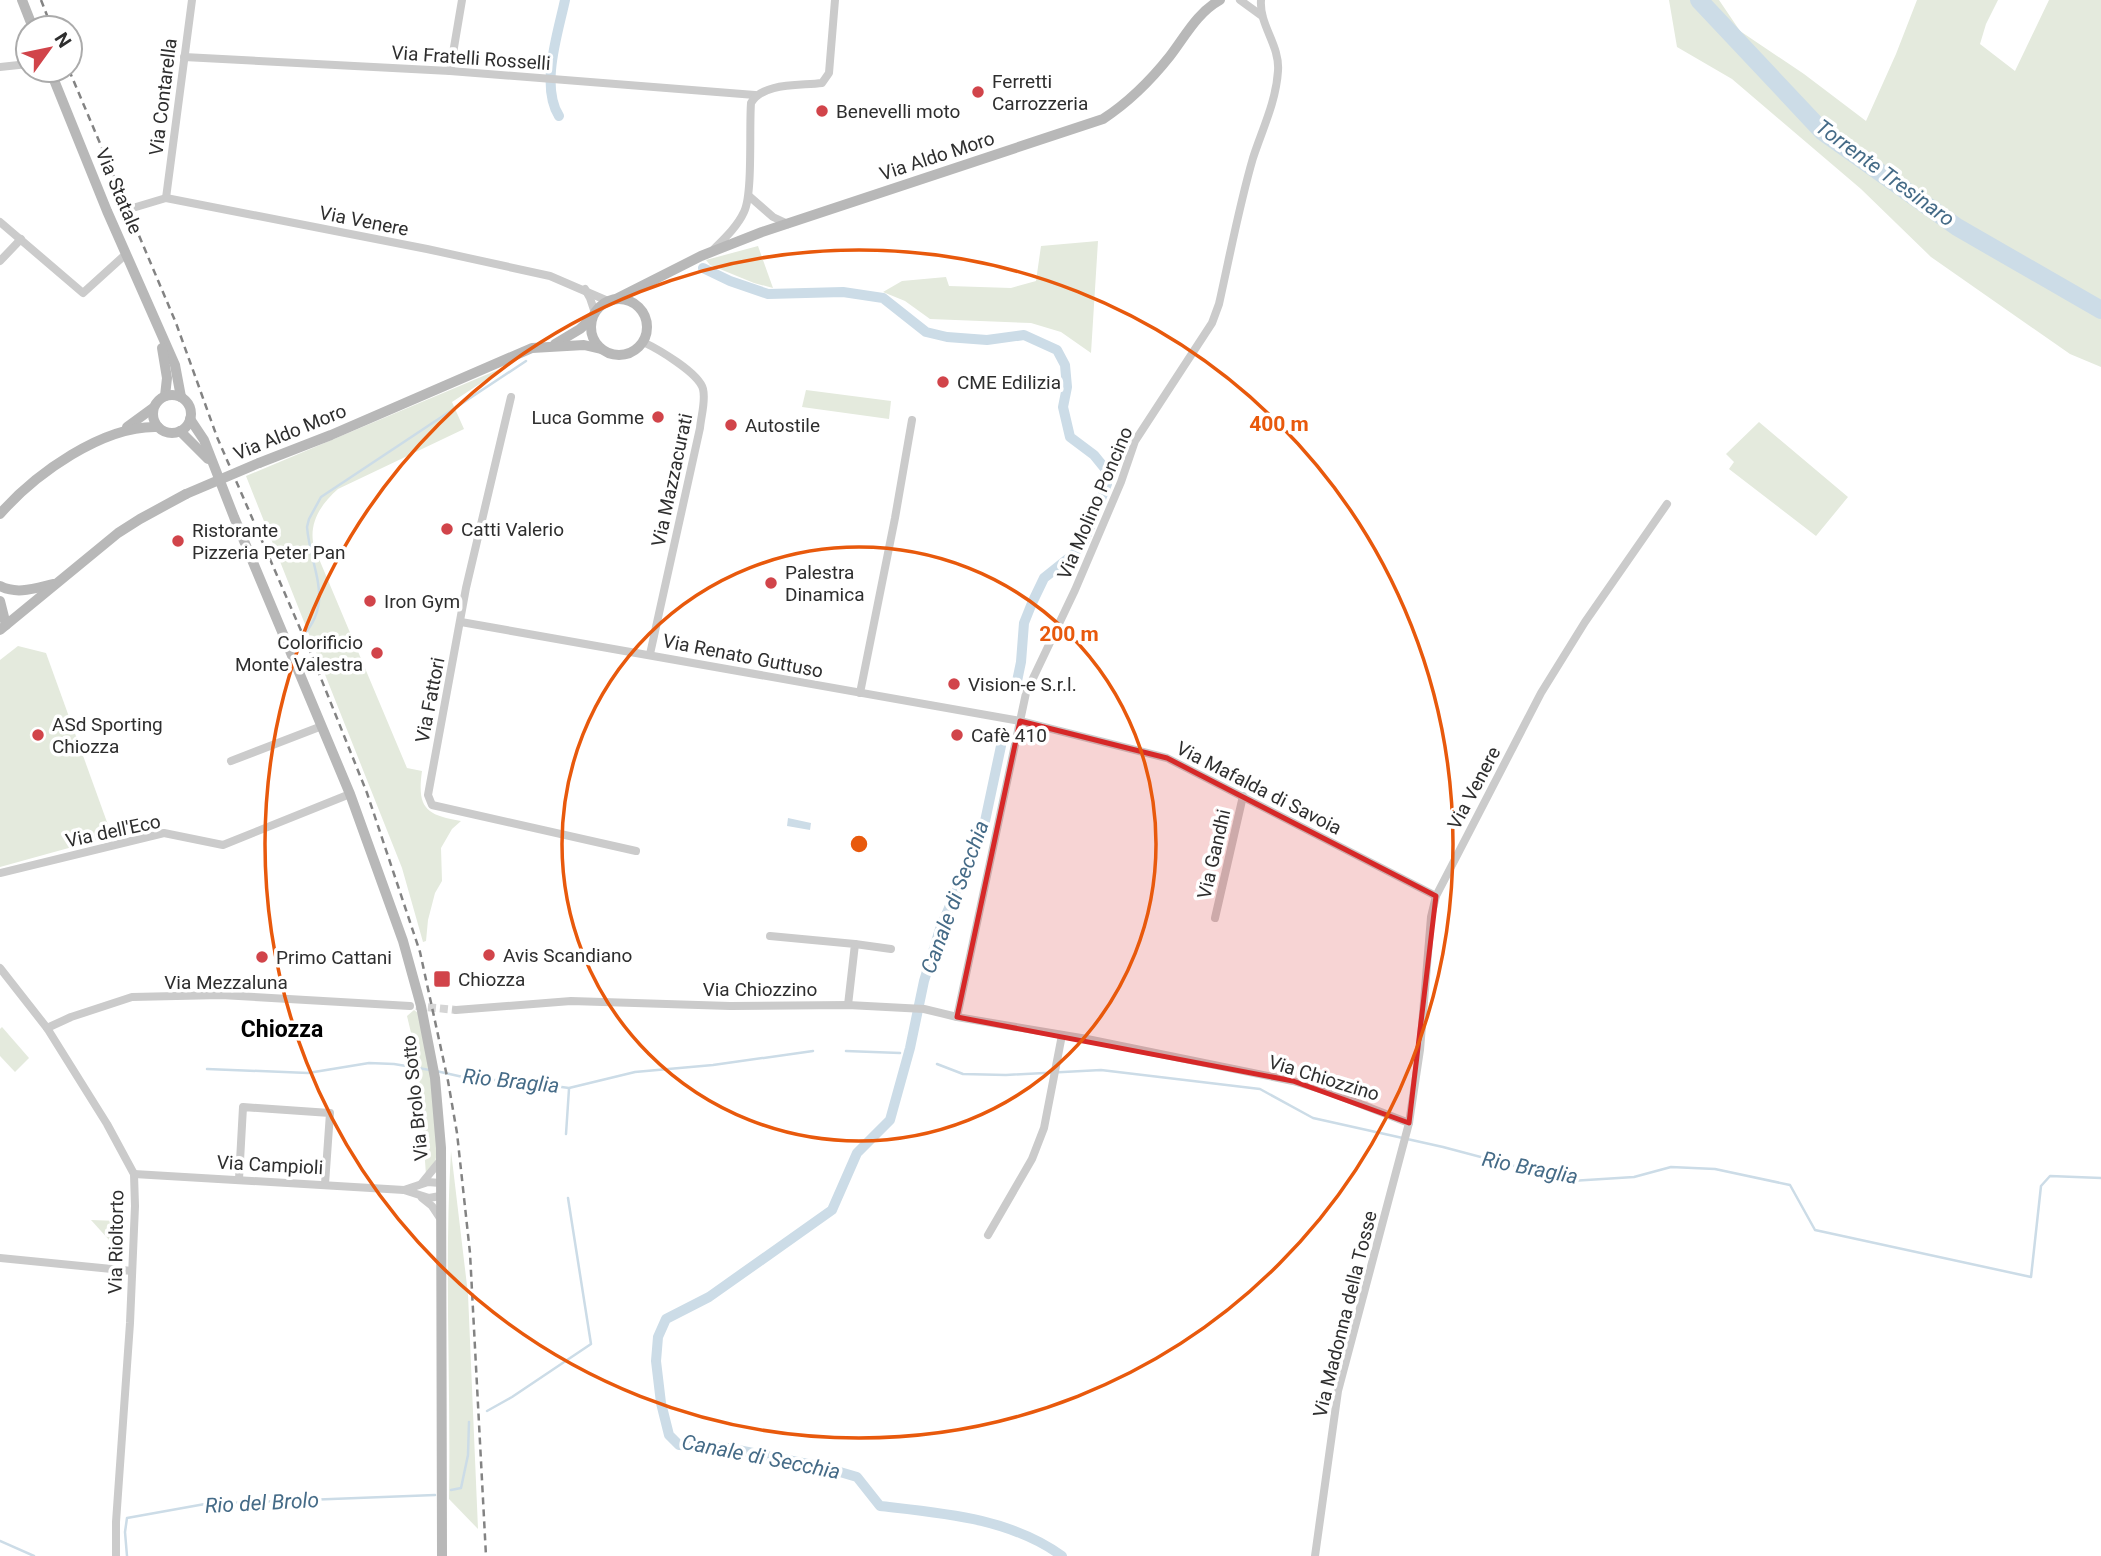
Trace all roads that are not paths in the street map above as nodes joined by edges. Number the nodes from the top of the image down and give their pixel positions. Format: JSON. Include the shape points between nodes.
{"nodes":[{"id":1,"x":192,"y":0,"type":"edge"},
{"id":2,"x":462,"y":0,"type":"edge"},
{"id":3,"x":835,"y":0,"type":"edge"},
{"id":4,"x":1204,"y":0,"type":"edge"},
{"id":5,"x":1220,"y":0,"type":"edge"},
{"id":6,"x":1240,"y":0,"type":"edge"},
{"id":7,"x":1261,"y":0,"type":"edge"},
{"id":8,"x":1202,"y":12,"type":"junction"},
{"id":9,"x":1262,"y":16,"type":"junction"},
{"id":10,"x":184,"y":57,"type":"junction"},
{"id":11,"x":450,"y":71,"type":"junction"},
{"id":12,"x":56,"y":84,"type":"edge"},
{"id":13,"x":755,"y":95,"type":"junction"},
{"id":14,"x":749,"y":196,"type":"junction"},
{"id":15,"x":166,"y":198,"type":"junction"},
{"id":16,"x":135,"y":207,"type":"dead end"},
{"id":17,"x":0,"y":222,"type":"edge"},
{"id":18,"x":788,"y":224,"type":"junction"},
{"id":19,"x":22,"y":239,"type":"junction"},
{"id":20,"x":127,"y":254,"type":"junction"},
{"id":21,"x":706,"y":254,"type":"junction"},
{"id":22,"x":0,"y":261,"type":"edge"},
{"id":23,"x":649,"y":283,"type":"junction"},
{"id":24,"x":585,"y":289,"type":"junction"},
{"id":25,"x":612,"y":300,"type":"junction"},
{"id":26,"x":639,"y":308,"type":"junction"},
{"id":27,"x":593,"y":315,"type":"junction"},
{"id":28,"x":157,"y":325,"type":"junction"},
{"id":29,"x":643,"y":342,"type":"junction"},
{"id":30,"x":553,"y":345,"type":"junction"},
{"id":31,"x":601,"y":349,"type":"junction"},
{"id":32,"x":165,"y":396,"type":"junction"},
{"id":33,"x":181,"y":397,"type":"junction"},
{"id":34,"x":511,"y":397,"type":"dead end"},
{"id":35,"x":153,"y":408,"type":"junction"},
{"id":36,"x":190,"y":419,"type":"junction"},
{"id":37,"x":912,"y":420,"type":"dead end"},
{"id":38,"x":158,"y":427,"type":"junction"},
{"id":39,"x":180,"y":431,"type":"junction"},
{"id":40,"x":114,"y":435,"type":"junction"},
{"id":41,"x":213,"y":466,"type":"junction"},
{"id":42,"x":1667,"y":504,"type":"dead end"},
{"id":43,"x":0,"y":514,"type":"edge"},
{"id":44,"x":57,"y":583,"type":"junction"},
{"id":45,"x":0,"y":586,"type":"edge"},
{"id":46,"x":0,"y":601,"type":"edge"},
{"id":47,"x":461,"y":622,"type":"junction"},
{"id":48,"x":2,"y":624,"type":"edge"},
{"id":49,"x":650,"y":654,"type":"junction"},
{"id":50,"x":860,"y":693,"type":"junction"},
{"id":51,"x":1020,"y":722,"type":"junction"},
{"id":52,"x":322,"y":726,"type":"junction"},
{"id":53,"x":231,"y":761,"type":"dead end"},
{"id":54,"x":350,"y":794,"type":"junction"},
{"id":55,"x":1243,"y":796,"type":"junction"},
{"id":56,"x":636,"y":851,"type":"dead end"},
{"id":57,"x":0,"y":873,"type":"edge"},
{"id":58,"x":1436,"y":896,"type":"junction"},
{"id":59,"x":1215,"y":918,"type":"dead end"},
{"id":60,"x":770,"y":936,"type":"dead end"},
{"id":61,"x":855,"y":944,"type":"junction"},
{"id":62,"x":891,"y":950,"type":"dead end"},
{"id":63,"x":0,"y":968,"type":"edge"},
{"id":64,"x":848,"y":1005,"type":"junction"},
{"id":65,"x":410,"y":1006,"type":"tunnel mouth"},
{"id":66,"x":456,"y":1010,"type":"tunnel mouth"},
{"id":67,"x":957,"y":1017,"type":"junction"},
{"id":68,"x":47,"y":1028,"type":"junction"},
{"id":69,"x":1062,"y":1035,"type":"junction"},
{"id":70,"x":1408,"y":1127,"type":"junction"},
{"id":71,"x":440,"y":1161,"type":"junction"},
{"id":72,"x":134,"y":1174,"type":"junction"},
{"id":73,"x":239,"y":1179,"type":"junction"},
{"id":74,"x":440,"y":1183,"type":"junction"},
{"id":75,"x":325,"y":1184,"type":"junction"},
{"id":76,"x":421,"y":1184,"type":"junction"},
{"id":77,"x":404,"y":1190,"type":"junction"},
{"id":78,"x":417,"y":1194,"type":"junction"},
{"id":79,"x":440,"y":1196,"type":"junction"},
{"id":80,"x":440,"y":1217,"type":"junction"},
{"id":81,"x":988,"y":1235,"type":"dead end"},
{"id":82,"x":0,"y":1258,"type":"edge"},
{"id":83,"x":132,"y":1271,"type":"junction"},
{"id":84,"x":116,"y":1556,"type":"edge"},
{"id":85,"x":442,"y":1556,"type":"edge"},
{"id":86,"x":1315,"y":1556,"type":"edge"}],
"edges":[{"from":1,"to":10,"type":"street","name":"Via Contarella"},
{"from":2,"to":11,"type":"street"},
{"from":3,"to":13,"type":"street","name":"Via Fratelli Rosselli","via":[[829,73],[822,83],[763,90]]},
{"from":4,"to":8,"type":"main road","name":"Via Aldo Moro"},
{"from":5,"to":8,"type":"main road","name":"Via Aldo Moro"},
{"from":6,"to":9,"type":"street"},
{"from":7,"to":9,"type":"street","name":"Via Molino Poncino"},
{"from":8,"to":18,"type":"main road","name":"Via Aldo Moro","via":[[1138,91],[1103,119]]},
{"from":9,"to":51,"type":"street","name":"Via Molino Poncino","via":[[1279,57],[1278,74],[1219,304],[1212,323],[1135,441],[1075,590],[1026,693]]},
{"from":10,"to":11,"type":"street","name":"Via Fratelli Rosselli"},
{"from":10,"to":15,"type":"street","name":"Via Contarella"},
{"from":11,"to":13,"type":"street","name":"Via Fratelli Rosselli"},
{"from":12,"to":20,"type":"main road","name":"Via Statale"},
{"from":13,"to":14,"type":"street","via":[[750,115]]},
{"from":14,"to":18,"type":"street"},
{"from":14,"to":21,"type":"street","via":[[737,223]]},
{"from":15,"to":16,"type":"street","name":"Via Venere"},
{"from":15,"to":24,"type":"street","name":"Via Venere","via":[[427,248],[550,276]]},
{"from":17,"to":19,"type":"street"},
{"from":18,"to":21,"type":"main road","name":"Via Aldo Moro"},
{"from":19,"to":20,"type":"street","via":[[83,293]]},
{"from":19,"to":22,"type":"street"},
{"from":20,"to":28,"type":"main road","name":"Via Statale"},
{"from":21,"to":23,"type":"main road","name":"Via Aldo Moro"},
{"from":23,"to":25,"type":"main road","name":"Via Aldo Moro"},
{"from":23,"to":26,"type":"main road"},
{"from":24,"to":25,"type":"street","name":"Via Venere"},
{"from":24,"to":27,"type":"street"},
{"from":25,"to":26,"type":"main road","via":[[632,302]]},
{"from":25,"to":27,"type":"main road"},
{"from":26,"to":29,"type":"main road","via":[[647,324]]},
{"from":27,"to":30,"type":"main road","name":"Via Aldo Moro","via":[[580,330]]},
{"from":27,"to":31,"type":"main road","via":[[592,333]]},
{"from":28,"to":32,"type":"main road","name":"Via Statale","via":[[166,362]]},
{"from":28,"to":33,"type":"main road","name":"Via Statale","via":[[175,365]]},
{"from":29,"to":31,"type":"main road","via":[[628,354]]},
{"from":29,"to":49,"type":"street","name":"Via Mazzacurati","via":[[699,379],[704,390]]},
{"from":30,"to":31,"type":"main road","name":"Via Aldo Moro"},
{"from":30,"to":44,"type":"main road","name":"Via Aldo Moro","bridge":true,"via":[[510,356],[186,494],[118,533]]},
{"from":32,"to":33,"type":"main road"},
{"from":32,"to":35,"type":"main road"},
{"from":33,"to":36,"type":"main road","name":"Via Statale","via":[[188,404]]},
{"from":34,"to":47,"type":"street","name":"Via Fattori"},
{"from":35,"to":38,"type":"main road"},
{"from":35,"to":40,"type":"main road"},
{"from":36,"to":39,"type":"main road"},
{"from":36,"to":41,"type":"main road","name":"Via Brolo Sotto"},
{"from":37,"to":50,"type":"street"},
{"from":38,"to":39,"type":"main road","via":[[171,433]]},
{"from":38,"to":40,"type":"main road"},
{"from":39,"to":41,"type":"main road","name":"Via Brolo Sotto"},
{"from":40,"to":43,"type":"main road","via":[[63,460]]},
{"from":41,"to":52,"type":"main road","name":"Via Brolo Sotto"},
{"from":42,"to":58,"type":"street","name":"Via Venere","via":[[1541,693]]},
{"from":44,"to":45,"type":"main road","name":"Via Aldo Moro","via":[[21,591]]},
{"from":44,"to":48,"type":"main road","name":"Via Aldo Moro"},
{"from":46,"to":48,"type":"main road","name":"Via Aldo Moro"},
{"from":47,"to":49,"type":"street","name":"Via Renato Guttuso"},
{"from":47,"to":56,"type":"street","name":"Via Fattori","via":[[428,795],[432,805]]},
{"from":49,"to":50,"type":"street","name":"Via Renato Guttuso"},
{"from":50,"to":51,"type":"street","name":"Via Renato Guttuso"},
{"from":51,"to":55,"type":"street","name":"Via Mafalda di Savoia","via":[[1167,758]]},
{"from":51,"to":67,"type":"street","name":"Via Molino Poncino"},
{"from":52,"to":53,"type":"street"},
{"from":52,"to":54,"type":"main road","name":"Via Brolo Sotto"},
{"from":54,"to":57,"type":"street","name":"Via dell'Eco","via":[[223,845],[164,833]]},
{"from":54,"to":71,"type":"main road","name":"Via Brolo Sotto","via":[[403,941],[421,1006],[435,1078]]},
{"from":55,"to":58,"type":"street","name":"Via Mafalda di Savoia"},
{"from":55,"to":59,"type":"street","name":"Via Gandhi"},
{"from":58,"to":70,"type":"street","name":"Via Venere"},
{"from":60,"to":61,"type":"street"},
{"from":61,"to":62,"type":"street"},
{"from":61,"to":64,"type":"street"},
{"from":63,"to":68,"type":"street","name":"Via Rioltorto"},
{"from":64,"to":66,"type":"street","name":"Via Chiozzino","via":[[571,1001]]},
{"from":64,"to":67,"type":"street","name":"Via Chiozzino","via":[[924,1009]]},
{"from":65,"to":68,"type":"street","name":"Via Mezzaluna","via":[[233,996],[132,997]]},
{"from":67,"to":69,"type":"street","name":"Via Chiozzino"},
{"from":68,"to":72,"type":"street","name":"Via Rioltorto"},
{"from":69,"to":70,"type":"street","name":"Via Chiozzino","via":[[1293,1081],[1346,1097]]},
{"from":69,"to":81,"type":"street","via":[[1044,1128],[1032,1159]]},
{"from":70,"to":86,"type":"street","name":"Via Madonna della Tosse","via":[[1338,1391]]},
{"from":71,"to":74,"type":"main road","name":"Via Brolo Sotto"},
{"from":71,"to":76,"type":"street"},
{"from":72,"to":73,"type":"street","name":"Via Campioli"},
{"from":72,"to":83,"type":"street","name":"Via Rioltorto"},
{"from":73,"to":75,"type":"street","name":"Via Campioli"},
{"from":73,"to":75,"type":"street","via":[[243,1107],[330,1113]]},
{"from":74,"to":76,"type":"street","name":"Via Campioli"},
{"from":74,"to":79,"type":"main road","name":"Via Brolo Sotto"},
{"from":75,"to":77,"type":"street","name":"Via Campioli"},
{"from":76,"to":77,"type":"street","name":"Via Campioli"},
{"from":77,"to":78,"type":"street","name":"Via Campioli"},
{"from":78,"to":79,"type":"street","name":"Via Campioli"},
{"from":78,"to":80,"type":"street","name":"Via Campioli"},
{"from":79,"to":80,"type":"main road","name":"Via Brolo Sotto"},
{"from":80,"to":85,"type":"main road","name":"Via Brolo Sotto"},
{"from":82,"to":83,"type":"street"},
{"from":83,"to":84,"type":"street","name":"Via Rioltorto"}]}
